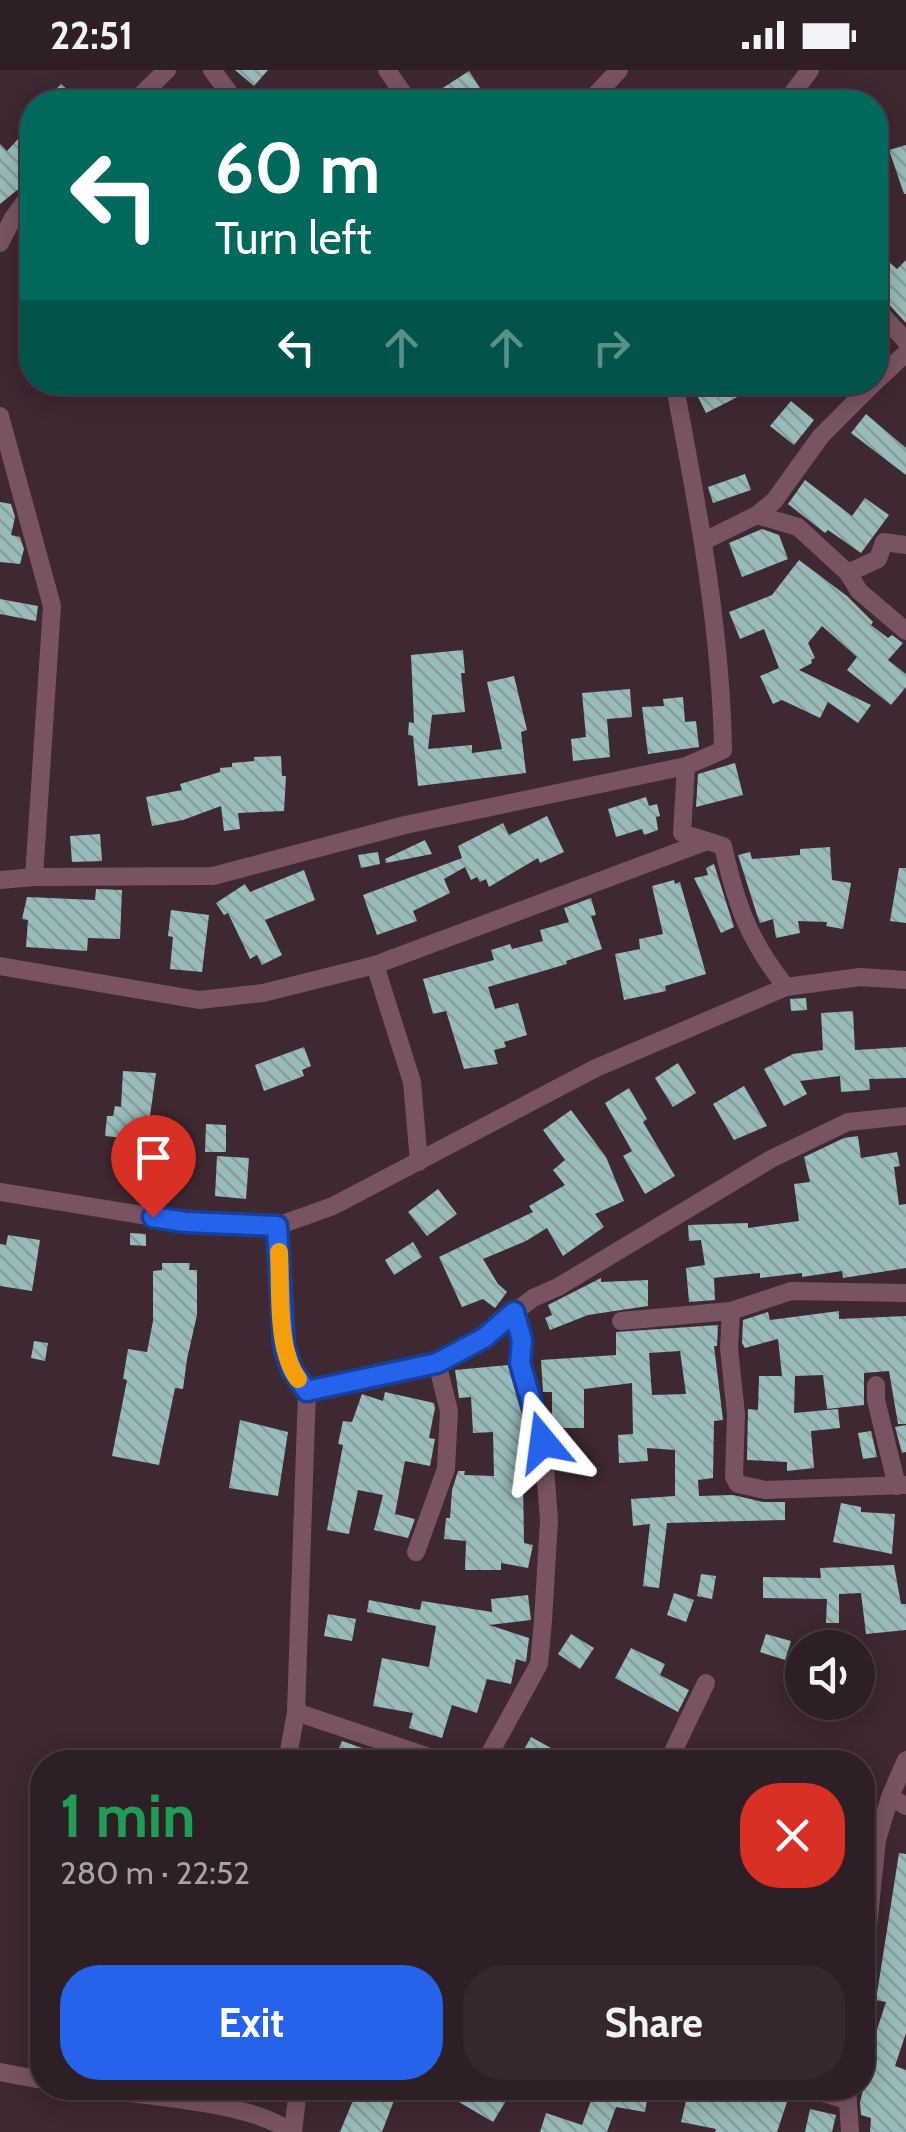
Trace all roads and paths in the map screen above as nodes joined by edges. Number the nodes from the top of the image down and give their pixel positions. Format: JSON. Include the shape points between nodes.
{"nodes":[{"id":1,"x":167,"y":70,"type":"edge"},
{"id":2,"x":618,"y":70,"type":"edge"},
{"id":3,"x":146,"y":90,"type":"edge"},
{"id":4,"x":600,"y":90,"type":"edge"},
{"id":5,"x":20,"y":208,"type":"edge"},
{"id":6,"x":0,"y":243,"type":"edge"},
{"id":7,"x":888,"y":322,"type":"edge"},
{"id":8,"x":906,"y":341,"type":"edge"},
{"id":9,"x":676,"y":395,"type":"edge"},
{"id":10,"x":860,"y":395,"type":"edge"},
{"id":11,"x":0,"y":416,"type":"edge"},
{"id":12,"x":756,"y":515,"type":"junction"},
{"id":13,"x":704,"y":540,"type":"junction"},
{"id":14,"x":906,"y":545,"type":"edge"},
{"id":15,"x":848,"y":573,"type":"junction"},
{"id":16,"x":906,"y":630,"type":"edge"},
{"id":17,"x":686,"y":766,"type":"junction"},
{"id":18,"x":707,"y":841,"type":"junction"},
{"id":19,"x":34,"y":877,"type":"junction"},
{"id":20,"x":0,"y":880,"type":"edge"},
{"id":21,"x":375,"y":965,"type":"junction"},
{"id":22,"x":0,"y":966,"type":"edge"},
{"id":23,"x":906,"y":980,"type":"edge"},
{"id":24,"x":786,"y":987,"type":"junction"},
{"id":25,"x":906,"y":1116,"type":"edge"},
{"id":26,"x":419,"y":1162,"type":"junction"},
{"id":27,"x":0,"y":1192,"type":"edge"},
{"id":28,"x":277,"y":1226,"type":"junction"},
{"id":29,"x":906,"y":1294,"type":"edge"},
{"id":30,"x":731,"y":1310,"type":"junction"},
{"id":31,"x":514,"y":1312,"type":"junction"},
{"id":32,"x":620,"y":1321,"type":"dead end"},
{"id":33,"x":437,"y":1363,"type":"junction"},
{"id":34,"x":876,"y":1386,"type":"dead end"},
{"id":35,"x":307,"y":1391,"type":"junction"},
{"id":36,"x":902,"y":1486,"type":"edge"},
{"id":37,"x":416,"y":1552,"type":"dead end"},
{"id":38,"x":706,"y":1683,"type":"dead end"},
{"id":39,"x":296,"y":1712,"type":"junction"},
{"id":40,"x":288,"y":1750,"type":"edge"},
{"id":41,"x":388,"y":1750,"type":"edge"},
{"id":42,"x":492,"y":1750,"type":"edge"},
{"id":43,"x":674,"y":1750,"type":"edge"},
{"id":44,"x":906,"y":1760,"type":"edge"},
{"id":45,"x":898,"y":1801,"type":"edge"},
{"id":46,"x":875,"y":1859,"type":"edge"},
{"id":47,"x":0,"y":2072,"type":"edge"},
{"id":48,"x":30,"y":2078,"type":"edge"},
{"id":49,"x":168,"y":2100,"type":"edge"},
{"id":50,"x":296,"y":2100,"type":"edge"},
{"id":51,"x":847,"y":2100,"type":"edge"},
{"id":52,"x":291,"y":2132,"type":"edge"},
{"id":53,"x":850,"y":2132,"type":"edge"}],
"edges":[{"from":1,"to":3,"type":"street"},
{"from":2,"to":4,"type":"street"},
{"from":5,"to":6,"type":"street"},
{"from":7,"to":8,"type":"street"},
{"from":9,"to":13,"type":"street"},
{"from":10,"to":12,"type":"street"},
{"from":11,"to":19,"type":"street","via":[[52,606]]},
{"from":12,"to":13,"type":"street"},
{"from":12,"to":15,"type":"street","via":[[798,526]]},
{"from":13,"to":17,"type":"street","via":[[723,750]]},
{"from":14,"to":15,"type":"street","via":[[884,542],[878,559]]},
{"from":15,"to":16,"type":"street","via":[[859,591]]},
{"from":17,"to":18,"type":"street","via":[[682,833]]},
{"from":17,"to":19,"type":"street","via":[[405,826],[213,876]]},
{"from":18,"to":21,"type":"street"},
{"from":18,"to":24,"type":"street","via":[[722,846],[736,905]]},
{"from":19,"to":20,"type":"street"},
{"from":21,"to":22,"type":"street","via":[[262,994],[200,1000]]},
{"from":21,"to":26,"type":"street","via":[[412,1082]]},
{"from":23,"to":24,"type":"street","via":[[860,977]]},
{"from":24,"to":26,"type":"street","via":[[596,1068]]},
{"from":25,"to":31,"type":"street","via":[[848,1122],[772,1159]]},
{"from":26,"to":28,"type":"street"},
{"from":27,"to":28,"type":"street","via":[[185,1222]]},
{"from":28,"to":35,"type":"street","via":[[284,1346]]},
{"from":29,"to":30,"type":"street","via":[[791,1291]]},
{"from":30,"to":32,"type":"street"},
{"from":30,"to":36,"type":"street","via":[[738,1484],[766,1490]]},
{"from":31,"to":33,"type":"street","via":[[484,1338]]},
{"from":31,"to":42,"type":"street","via":[[520,1363],[543,1442],[549,1520],[544,1621],[539,1664]]},
{"from":33,"to":35,"type":"street"},
{"from":33,"to":37,"type":"street","via":[[449,1411],[446,1470]]},
{"from":34,"to":36,"type":"street"},
{"from":35,"to":39,"type":"street"},
{"from":38,"to":43,"type":"street"},
{"from":39,"to":40,"type":"street"},
{"from":39,"to":41,"type":"street"},
{"from":44,"to":45,"type":"street"},
{"from":45,"to":46,"type":"street","via":[[877,1840]]},
{"from":47,"to":48,"type":"street"},
{"from":49,"to":52,"type":"street","via":[[241,2111]]},
{"from":50,"to":52,"type":"street"},
{"from":51,"to":53,"type":"street"}]}
